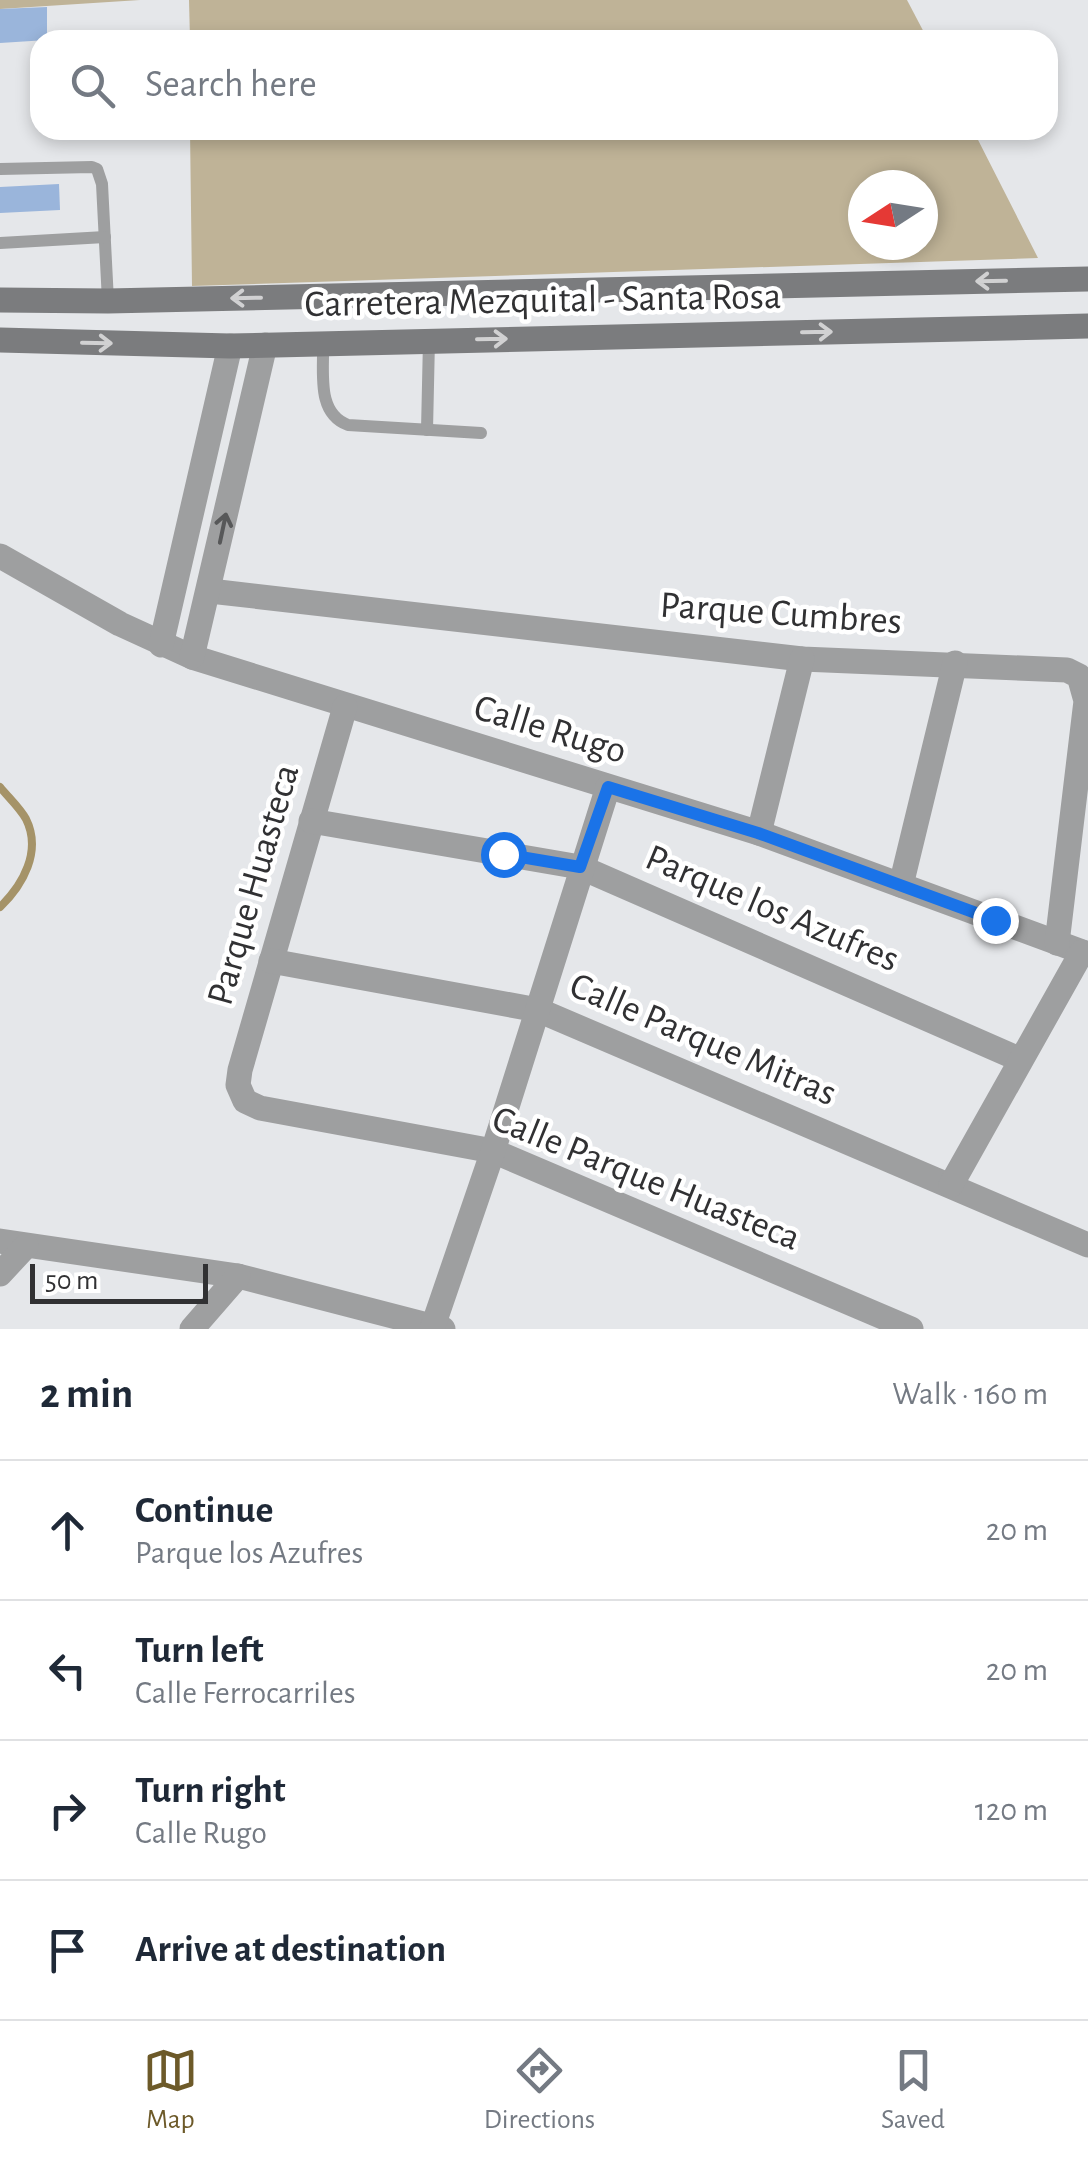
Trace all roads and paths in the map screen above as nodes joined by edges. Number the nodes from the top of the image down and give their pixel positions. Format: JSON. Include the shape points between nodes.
{"nodes":[{"id":1,"x":0,"y":169,"type":"edge"},
{"id":2,"x":106,"y":237,"type":"junction"},
{"id":3,"x":0,"y":243,"type":"edge"},
{"id":4,"x":1088,"y":279,"type":"edge"},
{"id":5,"x":0,"y":300,"type":"edge"},
{"id":6,"x":108,"y":301,"type":"junction"},
{"id":7,"x":1088,"y":326,"type":"edge"},
{"id":8,"x":0,"y":340,"type":"edge"},
{"id":9,"x":429,"y":340,"type":"junction"},
{"id":10,"x":323,"y":343,"type":"junction"},
{"id":11,"x":266,"y":344,"type":"junction"},
{"id":12,"x":230,"y":346,"type":"junction"},
{"id":13,"x":427,"y":430,"type":"junction"},
{"id":14,"x":480,"y":433,"type":"dead end"},
{"id":15,"x":209,"y":438,"type":"junction"},
{"id":16,"x":241,"y":444,"type":"junction"},
{"id":17,"x":0,"y":556,"type":"edge"},
{"id":18,"x":210,"y":591,"type":"junction"},
{"id":19,"x":161,"y":644,"type":"junction"},
{"id":20,"x":192,"y":657,"type":"junction"},
{"id":21,"x":802,"y":659,"type":"junction"},
{"id":22,"x":955,"y":663,"type":"junction"},
{"id":23,"x":345,"y":707,"type":"junction"},
{"id":24,"x":608,"y":787,"type":"junction"},
{"id":25,"x":311,"y":821,"type":"junction"},
{"id":26,"x":758,"y":833,"type":"junction"},
{"id":27,"x":580,"y":867,"type":"junction"},
{"id":28,"x":901,"y":885,"type":"junction"},
{"id":29,"x":1076,"y":949,"type":"edge"},
{"id":30,"x":272,"y":961,"type":"junction"},
{"id":31,"x":538,"y":1010,"type":"junction"},
{"id":32,"x":1019,"y":1058,"type":"junction"},
{"id":33,"x":238,"y":1085,"type":"joint"},
{"id":34,"x":493,"y":1151,"type":"junction"},
{"id":35,"x":951,"y":1185,"type":"junction"},
{"id":36,"x":1086,"y":1241,"type":"edge"},
{"id":37,"x":13,"y":1243,"type":"edge"},
{"id":38,"x":0,"y":1274,"type":"edge"},
{"id":39,"x":238,"y":1276,"type":"junction"},
{"id":40,"x":437,"y":1328,"type":"edge"},
{"id":41,"x":192,"y":1329,"type":"edge"},
{"id":42,"x":911,"y":1329,"type":"edge"}],
"edges":[{"from":1,"to":2,"type":"lane","via":[[97,170]]},
{"from":2,"to":3,"type":"lane"},
{"from":2,"to":6,"type":"lane"},
{"from":4,"to":6,"type":"main road","name":"Carretera Mezquital - Santa Rosa","one_way":true},
{"from":5,"to":6,"type":"main road","name":"Carretera Mezquital - Santa Rosa"},
{"from":9,"to":7,"type":"main road","name":"Carretera Mezquital - Santa Rosa","one_way":true},
{"from":8,"to":12,"type":"main road","name":"Carretera Mezquital - Santa Rosa","one_way":true},
{"from":9,"to":10,"type":"main road","name":"Carretera Mezquital - Santa Rosa"},
{"from":9,"to":13,"type":"lane"},
{"from":10,"to":11,"type":"main road","name":"Carretera Mezquital - Santa Rosa"},
{"from":10,"to":13,"type":"lane","via":[[326,403],[336,421]]},
{"from":11,"to":12,"type":"main road","name":"Carretera Mezquital - Santa Rosa"},
{"from":11,"to":16,"type":"street"},
{"from":12,"to":15,"type":"street"},
{"from":13,"to":14,"type":"lane"},
{"from":15,"to":16,"type":"street"},
{"from":15,"to":19,"type":"street"},
{"from":18,"to":16,"type":"street","one_way":true},
{"from":17,"to":19,"type":"street","name":"Calle Rugo"},
{"from":18,"to":20,"type":"street"},
{"from":18,"to":21,"type":"street","name":"Parque Cumbres"},
{"from":19,"to":20,"type":"street","name":"Calle Rugo"},
{"from":20,"to":23,"type":"street","name":"Calle Rugo"},
{"from":21,"to":22,"type":"street","name":"Parque Cumbres"},
{"from":21,"to":26,"type":"street"},
{"from":22,"to":28,"type":"street"},
{"from":22,"to":29,"type":"street","name":"Parque Cumbres","via":[[1079,676],[1086,701]]},
{"from":23,"to":24,"type":"street","name":"Calle Rugo"},
{"from":23,"to":25,"type":"street","name":"Parque Huasteca"},
{"from":24,"to":26,"type":"street","name":"Calle Rugo"},
{"from":24,"to":27,"type":"street"},
{"from":25,"to":27,"type":"street","name":"Parque los Azufres"},
{"from":25,"to":30,"type":"street","name":"Parque Huasteca"},
{"from":26,"to":28,"type":"street","name":"Calle Rugo"},
{"from":27,"to":31,"type":"street"},
{"from":27,"to":32,"type":"street","name":"Parque los Azufres"},
{"from":28,"to":29,"type":"street","name":"Calle Rugo"},
{"from":29,"to":32,"type":"street"},
{"from":30,"to":31,"type":"street","name":"Calle Parque Mitras"},
{"from":30,"to":33,"type":"street","name":"Parque Huasteca"},
{"from":31,"to":34,"type":"street"},
{"from":31,"to":35,"type":"street","name":"Calle Parque Mitras"},
{"from":32,"to":35,"type":"street"},
{"from":33,"to":34,"type":"street","name":"Calle Parque Huasteca","via":[[245,1100],[260,1108]]},
{"from":34,"to":40,"type":"street"},
{"from":34,"to":42,"type":"street","name":"Calle Parque Huasteca"},
{"from":35,"to":36,"type":"street","name":"Calle Parque Mitras"},
{"from":37,"to":38,"type":"street"},
{"from":37,"to":39,"type":"street"},
{"from":39,"to":40,"type":"street"},
{"from":39,"to":41,"type":"street"}]}
